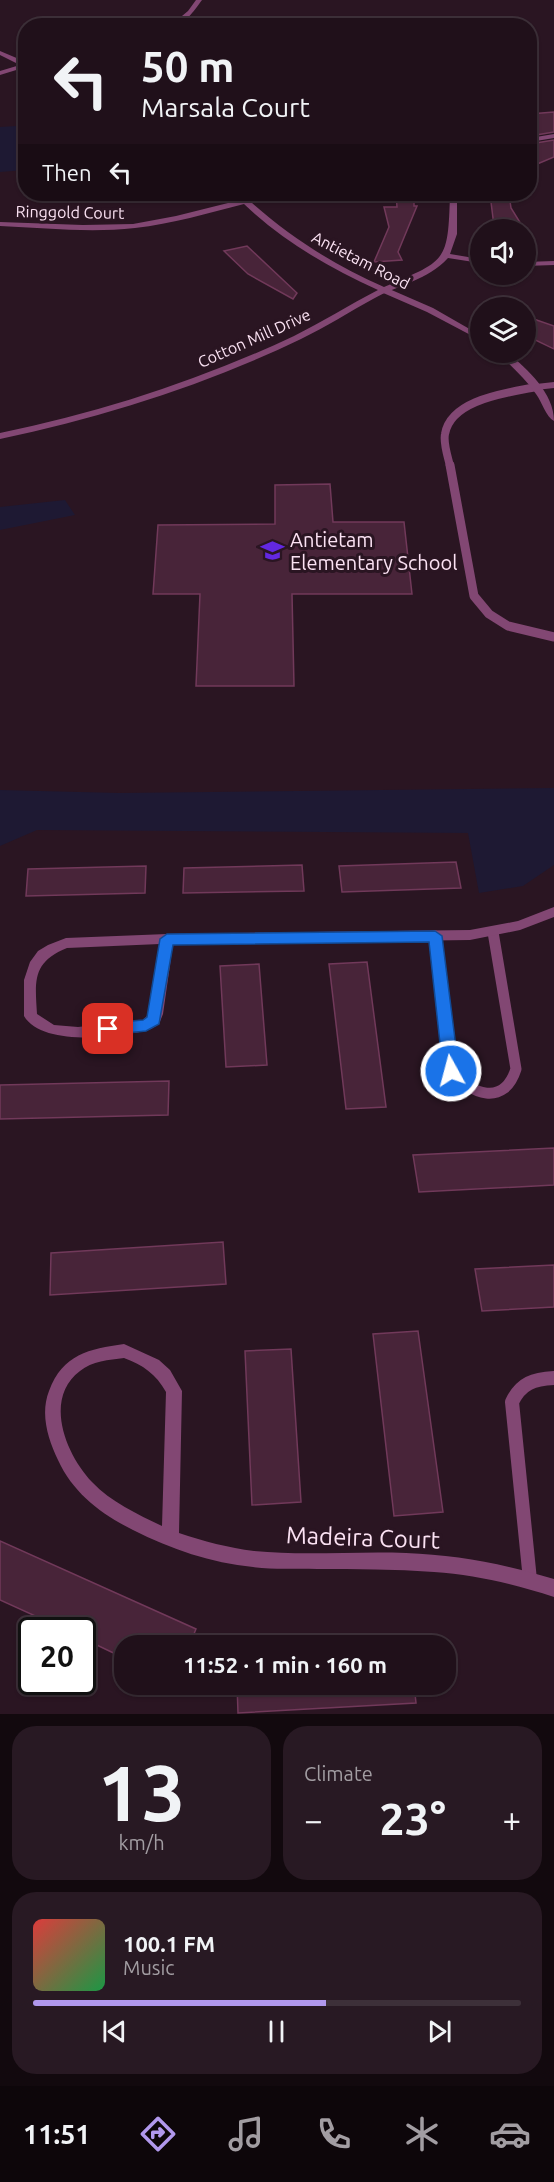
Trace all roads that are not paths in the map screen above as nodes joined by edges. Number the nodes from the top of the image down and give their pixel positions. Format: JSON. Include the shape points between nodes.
{"nodes":[{"id":1,"x":199,"y":0,"type":"edge"},
{"id":2,"x":183,"y":18,"type":"edge"},
{"id":3,"x":0,"y":52,"type":"edge"},
{"id":4,"x":18,"y":61,"type":"edge"},
{"id":5,"x":18,"y":67,"type":"edge"},
{"id":6,"x":0,"y":73,"type":"edge"},
{"id":7,"x":554,"y":136,"type":"edge"},
{"id":8,"x":537,"y":139,"type":"edge"},
{"id":9,"x":246,"y":201,"type":"joint"},
{"id":10,"x":454,"y":201,"type":"edge"},
{"id":11,"x":0,"y":224,"type":"edge"},
{"id":12,"x":445,"y":255,"type":"junction"},
{"id":13,"x":470,"y":259,"type":"edge"},
{"id":14,"x":554,"y":263,"type":"edge"},
{"id":15,"x":536,"y":264,"type":"edge"},
{"id":16,"x":384,"y":290,"type":"junction"},
{"id":17,"x":470,"y":332,"type":"edge"},
{"id":18,"x":512,"y":363,"type":"edge"},
{"id":19,"x":554,"y":385,"type":"edge"},
{"id":20,"x":536,"y":387,"type":"junction"},
{"id":21,"x":554,"y":418,"type":"edge"},
{"id":22,"x":0,"y":436,"type":"edge"},
{"id":23,"x":554,"y":637,"type":"edge"},
{"id":24,"x":554,"y":912,"type":"edge"},
{"id":25,"x":493,"y":932,"type":"junction"},
{"id":26,"x":435,"y":936,"type":"junction"},
{"id":27,"x":167,"y":939,"type":"junction"},
{"id":28,"x":554,"y":1378,"type":"edge"},
{"id":29,"x":170,"y":1539,"type":"junction"},
{"id":30,"x":531,"y":1580,"type":"junction"},
{"id":31,"x":554,"y":1588,"type":"edge"}],
"edges":[{"from":1,"to":2,"type":"street"},
{"from":3,"to":4,"type":"street"},
{"from":5,"to":6,"type":"street"},
{"from":7,"to":8,"type":"street"},
{"from":9,"to":11,"type":"street","name":"Ringgold Court","via":[[135,226]]},
{"from":9,"to":16,"type":"street","name":"Antietam Road","via":[[266,221],[313,254]]},
{"from":10,"to":12,"type":"street","via":[[452,237]]},
{"from":12,"to":13,"type":"street"},
{"from":12,"to":16,"type":"street","name":"Cotton Mill Drive","via":[[423,275]]},
{"from":14,"to":15,"type":"street"},
{"from":16,"to":17,"type":"street","name":"Antietam Road"},
{"from":16,"to":22,"type":"street","name":"Cotton Mill Drive","via":[[299,337],[208,376],[121,406]]},
{"from":18,"to":20,"type":"street"},
{"from":19,"to":20,"type":"street"},
{"from":20,"to":21,"type":"street"},
{"from":20,"to":23,"type":"lane","via":[[461,409],[446,425],[444,435],[474,596],[480,607],[506,626]]},
{"from":24,"to":25,"type":"street"},
{"from":25,"to":26,"type":"street"},
{"from":25,"to":26,"type":"lane","via":[[516,1069],[514,1080],[504,1090],[490,1094],[473,1091],[458,1082],[451,1071]]},
{"from":26,"to":27,"type":"street"},
{"from":27,"to":27,"type":"street","via":[[66,943],[54,947],[34,962],[29,976],[31,1016],[56,1031],[146,1025],[156,1014]]},
{"from":28,"to":30,"type":"lane","via":[[528,1381],[517,1389],[512,1402]]},
{"from":29,"to":29,"type":"street","name":"Madeira Court","via":[[124,1516],[86,1488],[68,1466],[57,1440],[53,1412],[57,1384],[83,1359],[103,1352],[124,1351],[150,1361],[165,1374],[174,1391]]},
{"from":29,"to":30,"type":"street","name":"Madeira Court","via":[[205,1551],[255,1559],[427,1562],[480,1567]]},
{"from":30,"to":31,"type":"street","name":"Madeira Court"}]}
